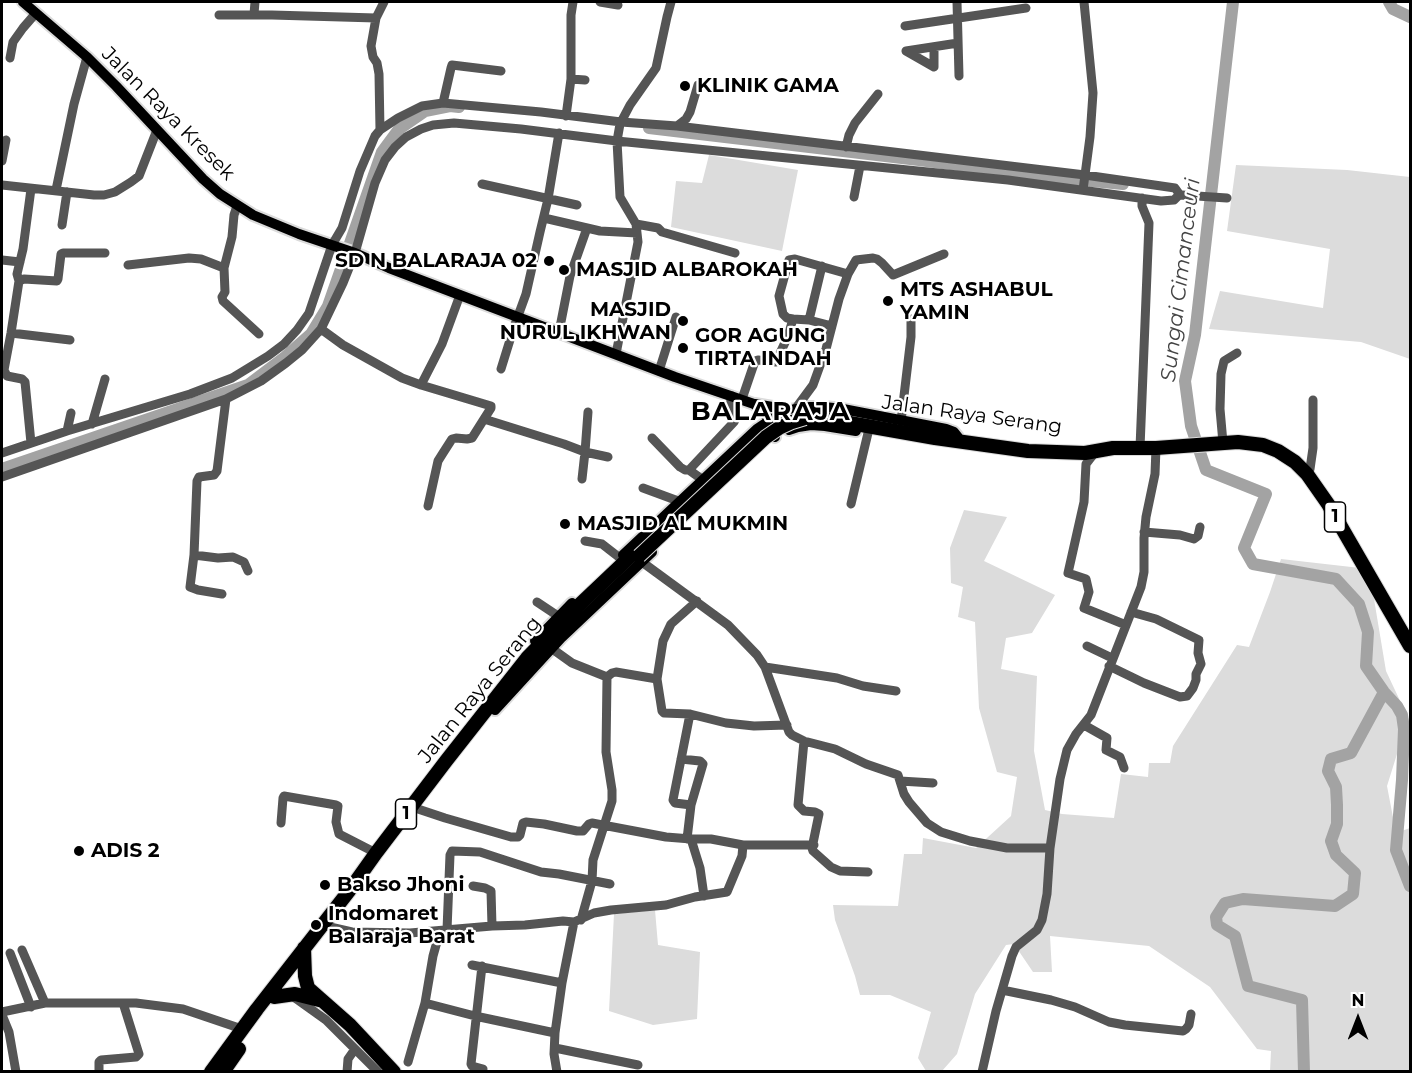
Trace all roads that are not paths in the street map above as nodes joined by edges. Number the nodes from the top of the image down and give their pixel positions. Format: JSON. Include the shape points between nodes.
{"nodes":[{"id":1,"x":23,"y":2,"type":"edge"},
{"id":2,"x":255,"y":2,"type":"edge"},
{"id":3,"x":384,"y":2,"type":"edge"},
{"id":4,"x":573,"y":2,"type":"edge"},
{"id":5,"x":600,"y":2,"type":"edge"},
{"id":6,"x":671,"y":2,"type":"edge"},
{"id":7,"x":957,"y":2,"type":"edge"},
{"id":8,"x":1084,"y":2,"type":"edge"},
{"id":9,"x":618,"y":5,"type":"dead end"},
{"id":10,"x":1026,"y":8,"type":"dead end"},
{"id":11,"x":36,"y":13,"type":"junction"},
{"id":12,"x":254,"y":14,"type":"junction"},
{"id":13,"x":219,"y":15,"type":"dead end"},
{"id":14,"x":376,"y":18,"type":"junction"},
{"id":15,"x":957,"y":18,"type":"junction"},
{"id":16,"x":906,"y":26,"type":"dead end"},
{"id":17,"x":958,"y":43,"type":"junction"},
{"id":18,"x":934,"y":47,"type":"dead end"},
{"id":19,"x":87,"y":57,"type":"junction"},
{"id":20,"x":10,"y":58,"type":"dead end"},
{"id":21,"x":501,"y":71,"type":"dead end"},
{"id":22,"x":959,"y":76,"type":"dead end"},
{"id":23,"x":571,"y":79,"type":"junction"},
{"id":24,"x":585,"y":80,"type":"dead end"},
{"id":25,"x":698,"y":85,"type":"dead end"},
{"id":26,"x":878,"y":94,"type":"dead end"},
{"id":27,"x":443,"y":103,"type":"junction"},
{"id":28,"x":566,"y":116,"type":"junction"},
{"id":29,"x":621,"y":123,"type":"junction"},
{"id":30,"x":677,"y":126,"type":"junction"},
{"id":31,"x":158,"y":130,"type":"junction"},
{"id":32,"x":380,"y":130,"type":"junction"},
{"id":33,"x":559,"y":133,"type":"junction"},
{"id":34,"x":617,"y":139,"type":"junction"},
{"id":35,"x":6,"y":140,"type":"dead end"},
{"id":36,"x":846,"y":147,"type":"junction"},
{"id":37,"x":2,"y":161,"type":"edge"},
{"id":38,"x":860,"y":166,"type":"junction"},
{"id":39,"x":1084,"y":183,"type":"junction"},
{"id":40,"x":482,"y":184,"type":"dead end"},
{"id":41,"x":2,"y":185,"type":"edge"},
{"id":42,"x":32,"y":189,"type":"junction"},
{"id":43,"x":56,"y":190,"type":"junction"},
{"id":44,"x":67,"y":192,"type":"junction"},
{"id":45,"x":1179,"y":193,"type":"junction"},
{"id":46,"x":854,"y":197,"type":"dead end"},
{"id":47,"x":1142,"y":198,"type":"junction"},
{"id":48,"x":1227,"y":198,"type":"dead end"},
{"id":49,"x":549,"y":199,"type":"junction"},
{"id":50,"x":577,"y":205,"type":"dead end"},
{"id":51,"x":237,"y":206,"type":"junction"},
{"id":52,"x":544,"y":218,"type":"junction"},
{"id":53,"x":62,"y":225,"type":"dead end"},
{"id":54,"x":587,"y":228,"type":"junction"},
{"id":55,"x":637,"y":229,"type":"junction"},
{"id":56,"x":334,"y":245,"type":"junction"},
{"id":57,"x":354,"y":252,"type":"junction"},
{"id":58,"x":105,"y":253,"type":"dead end"},
{"id":59,"x":735,"y":253,"type":"dead end"},
{"id":60,"x":944,"y":254,"type":"dead end"},
{"id":61,"x":2,"y":260,"type":"edge"},
{"id":62,"x":20,"y":262,"type":"junction"},
{"id":63,"x":128,"y":265,"type":"dead end"},
{"id":64,"x":822,"y":266,"type":"junction"},
{"id":65,"x":224,"y":268,"type":"junction"},
{"id":66,"x":848,"y":274,"type":"junction"},
{"id":67,"x":19,"y":281,"type":"junction"},
{"id":68,"x":460,"y":295,"type":"junction"},
{"id":69,"x":518,"y":316,"type":"junction"},
{"id":70,"x":676,"y":317,"type":"dead end"},
{"id":71,"x":793,"y":319,"type":"junction"},
{"id":72,"x":911,"y":319,"type":"dead end"},
{"id":73,"x":808,"y":320,"type":"junction"},
{"id":74,"x":832,"y":326,"type":"junction"},
{"id":75,"x":321,"y":329,"type":"junction"},
{"id":76,"x":559,"y":332,"type":"junction"},
{"id":77,"x":11,"y":333,"type":"junction"},
{"id":78,"x":259,"y":334,"type":"dead end"},
{"id":79,"x":70,"y":340,"type":"dead end"},
{"id":80,"x":1237,"y":353,"type":"dead end"},
{"id":81,"x":616,"y":354,"type":"junction"},
{"id":82,"x":501,"y":369,"type":"dead end"},
{"id":83,"x":659,"y":370,"type":"junction"},
{"id":84,"x":3,"y":374,"type":"edge"},
{"id":85,"x":105,"y":380,"type":"dead end"},
{"id":86,"x":422,"y":385,"type":"junction"},
{"id":87,"x":737,"y":398,"type":"junction"},
{"id":88,"x":226,"y":399,"type":"junction"},
{"id":89,"x":1313,"y":400,"type":"dead end"},
{"id":90,"x":754,"y":404,"type":"junction"},
{"id":91,"x":793,"y":409,"type":"junction"},
{"id":92,"x":70,"y":412,"type":"dead end"},
{"id":93,"x":588,"y":412,"type":"dead end"},
{"id":94,"x":484,"y":419,"type":"junction"},
{"id":95,"x":769,"y":420,"type":"junction"},
{"id":96,"x":901,"y":421,"type":"junction"},
{"id":97,"x":92,"y":424,"type":"junction"},
{"id":98,"x":67,"y":431,"type":"junction"},
{"id":99,"x":868,"y":433,"type":"junction"},
{"id":100,"x":775,"y":437,"type":"junction"},
{"id":101,"x":652,"y":438,"type":"dead end"},
{"id":102,"x":958,"y":439,"type":"junction"},
{"id":103,"x":31,"y":443,"type":"junction"},
{"id":104,"x":741,"y":443,"type":"junction"},
{"id":105,"x":1220,"y":443,"type":"junction"},
{"id":106,"x":1161,"y":447,"type":"junction"},
{"id":107,"x":1140,"y":448,"type":"junction"},
{"id":108,"x":1094,"y":451,"type":"junction"},
{"id":109,"x":585,"y":452,"type":"junction"},
{"id":110,"x":2,"y":453,"type":"edge"},
{"id":111,"x":608,"y":457,"type":"dead end"},
{"id":112,"x":750,"y":459,"type":"junction"},
{"id":113,"x":688,"y":470,"type":"junction"},
{"id":114,"x":1307,"y":474,"type":"junction"},
{"id":115,"x":2,"y":477,"type":"edge"},
{"id":116,"x":582,"y":479,"type":"dead end"},
{"id":117,"x":703,"y":480,"type":"junction"},
{"id":118,"x":643,"y":488,"type":"dead end"},
{"id":119,"x":681,"y":502,"type":"junction"},
{"id":120,"x":851,"y":504,"type":"dead end"},
{"id":121,"x":428,"y":506,"type":"dead end"},
{"id":122,"x":1200,"y":527,"type":"dead end"},
{"id":123,"x":1144,"y":532,"type":"junction"},
{"id":124,"x":645,"y":536,"type":"junction"},
{"id":125,"x":585,"y":541,"type":"dead end"},
{"id":126,"x":659,"y":545,"type":"junction"},
{"id":127,"x":194,"y":555,"type":"junction"},
{"id":128,"x":620,"y":558,"type":"junction"},
{"id":129,"x":642,"y":562,"type":"junction"},
{"id":130,"x":248,"y":571,"type":"dead end"},
{"id":131,"x":222,"y":594,"type":"dead end"},
{"id":132,"x":697,"y":601,"type":"junction"},
{"id":133,"x":537,"y":602,"type":"dead end"},
{"id":134,"x":1131,"y":612,"type":"junction"},
{"id":135,"x":558,"y":616,"type":"junction"},
{"id":136,"x":1126,"y":625,"type":"junction"},
{"id":137,"x":1086,"y":646,"type":"dead end"},
{"id":138,"x":1410,"y":646,"type":"edge"},
{"id":139,"x":551,"y":648,"type":"junction"},
{"id":140,"x":1111,"y":662,"type":"junction"},
{"id":141,"x":765,"y":667,"type":"junction"},
{"id":142,"x":607,"y":677,"type":"junction"},
{"id":143,"x":657,"y":679,"type":"junction"},
{"id":144,"x":896,"y":691,"type":"dead end"},
{"id":145,"x":492,"y":708,"type":"junction"},
{"id":146,"x":690,"y":714,"type":"junction"},
{"id":147,"x":787,"y":725,"type":"junction"},
{"id":148,"x":1084,"y":725,"type":"junction"},
{"id":149,"x":804,"y":741,"type":"junction"},
{"id":150,"x":681,"y":759,"type":"junction"},
{"id":151,"x":1124,"y":768,"type":"dead end"},
{"id":152,"x":900,"y":781,"type":"junction"},
{"id":153,"x":933,"y":783,"type":"dead end"},
{"id":154,"x":691,"y":805,"type":"junction"},
{"id":155,"x":418,"y":809,"type":"junction"},
{"id":156,"x":281,"y":823,"type":"dead end"},
{"id":157,"x":605,"y":826,"type":"junction"},
{"id":158,"x":400,"y":829,"type":"junction"},
{"id":159,"x":689,"y":839,"type":"junction"},
{"id":160,"x":743,"y":845,"type":"junction"},
{"id":161,"x":814,"y":845,"type":"junction"},
{"id":162,"x":1050,"y":848,"type":"junction"},
{"id":163,"x":379,"y":855,"type":"junction"},
{"id":164,"x":868,"y":872,"type":"dead end"},
{"id":165,"x":592,"y":881,"type":"junction"},
{"id":166,"x":610,"y":884,"type":"dead end"},
{"id":167,"x":474,"y":886,"type":"dead end"},
{"id":168,"x":704,"y":896,"type":"junction"},
{"id":169,"x":578,"y":921,"type":"junction"},
{"id":170,"x":327,"y":925,"type":"junction"},
{"id":171,"x":492,"y":926,"type":"junction"},
{"id":172,"x":444,"y":930,"type":"junction"},
{"id":173,"x":22,"y":950,"type":"dead end"},
{"id":174,"x":306,"y":952,"type":"junction"},
{"id":175,"x":10,"y":953,"type":"dead end"},
{"id":176,"x":562,"y":983,"type":"junction"},
{"id":177,"x":281,"y":990,"type":"junction"},
{"id":178,"x":1002,"y":990,"type":"junction"},
{"id":179,"x":316,"y":995,"type":"junction"},
{"id":180,"x":45,"y":1003,"type":"junction"},
{"id":181,"x":123,"y":1003,"type":"junction"},
{"id":182,"x":425,"y":1003,"type":"junction"},
{"id":183,"x":31,"y":1007,"type":"junction"},
{"id":184,"x":2,"y":1014,"type":"edge"},
{"id":185,"x":1191,"y":1014,"type":"dead end"},
{"id":186,"x":475,"y":1016,"type":"junction"},
{"id":187,"x":242,"y":1029,"type":"junction"},
{"id":188,"x":555,"y":1033,"type":"junction"},
{"id":189,"x":555,"y":1048,"type":"junction"},
{"id":190,"x":355,"y":1049,"type":"junction"},
{"id":191,"x":408,"y":1062,"type":"dead end"},
{"id":192,"x":638,"y":1065,"type":"dead end"},
{"id":193,"x":220,"y":1067,"type":"edge"},
{"id":194,"x":483,"y":1069,"type":"dead end"},
{"id":195,"x":16,"y":1071,"type":"edge"},
{"id":196,"x":99,"y":1071,"type":"edge"},
{"id":197,"x":347,"y":1071,"type":"edge"},
{"id":198,"x":378,"y":1071,"type":"edge"},
{"id":199,"x":394,"y":1071,"type":"edge"},
{"id":200,"x":557,"y":1071,"type":"edge"},
{"id":201,"x":982,"y":1071,"type":"edge"}],
"edges":[{"from":1,"to":11,"type":"main road","name":"Jalan Raya Kresek"},
{"from":2,"to":12,"type":"street"},
{"from":3,"to":14,"type":"street"},
{"from":4,"to":23,"type":"street"},
{"from":5,"to":9,"type":"street"},
{"from":6,"to":29,"type":"street","via":[[656,68]]},
{"from":7,"to":15,"type":"street"},
{"from":8,"to":39,"type":"street","via":[[1093,93]]},
{"from":10,"to":15,"type":"street"},
{"from":11,"to":19,"type":"main road","name":"Jalan Raya Kresek"},
{"from":11,"to":20,"type":"street","via":[[13,42]]},
{"from":12,"to":13,"type":"street"},
{"from":12,"to":14,"type":"street"},
{"from":14,"to":32,"type":"street","via":[[371,46],[379,74]]},
{"from":15,"to":16,"type":"street"},
{"from":15,"to":17,"type":"street"},
{"from":17,"to":18,"type":"street"},
{"from":17,"to":22,"type":"street"},
{"from":19,"to":31,"type":"main road","name":"Jalan Raya Kresek"},
{"from":19,"to":43,"type":"street"},
{"from":21,"to":27,"type":"street","via":[[452,65]]},
{"from":23,"to":24,"type":"street"},
{"from":23,"to":28,"type":"street"},
{"from":25,"to":30,"type":"street","via":[[690,112]]},
{"from":26,"to":36,"type":"street","via":[[855,123]]},
{"from":27,"to":28,"type":"street"},
{"from":27,"to":32,"type":"street","via":[[410,111]]},
{"from":28,"to":29,"type":"street"},
{"from":29,"to":30,"type":"street"},
{"from":29,"to":34,"type":"street"},
{"from":30,"to":36,"type":"street"},
{"from":31,"to":44,"type":"street","via":[[139,176],[131,183],[104,195]]},
{"from":31,"to":51,"type":"main road","name":"Jalan Raya Kresek","via":[[203,179]]},
{"from":32,"to":56,"type":"street","via":[[369,148]]},
{"from":33,"to":34,"type":"street"},
{"from":33,"to":49,"type":"street"},
{"from":33,"to":57,"type":"street","via":[[443,123],[406,137],[385,160]]},
{"from":34,"to":38,"type":"street"},
{"from":34,"to":55,"type":"street","via":[[620,197]]},
{"from":35,"to":37,"type":"street"},
{"from":36,"to":39,"type":"street"},
{"from":38,"to":39,"type":"street"},
{"from":38,"to":46,"type":"street"},
{"from":39,"to":45,"type":"street"},
{"from":39,"to":47,"type":"street"},
{"from":40,"to":49,"type":"street"},
{"from":41,"to":42,"type":"street"},
{"from":42,"to":43,"type":"street"},
{"from":42,"to":62,"type":"street"},
{"from":43,"to":44,"type":"street"},
{"from":44,"to":53,"type":"street"},
{"from":45,"to":47,"type":"street","via":[[1171,201]]},
{"from":45,"to":48,"type":"street"},
{"from":47,"to":107,"type":"street","via":[[1149,223]]},
{"from":49,"to":50,"type":"street"},
{"from":49,"to":52,"type":"street"},
{"from":51,"to":56,"type":"main road","name":"Jalan Raya Kresek"},
{"from":51,"to":65,"type":"street"},
{"from":52,"to":54,"type":"street"},
{"from":52,"to":69,"type":"street"},
{"from":54,"to":55,"type":"street"},
{"from":54,"to":76,"type":"street","via":[[570,276]]},
{"from":55,"to":59,"type":"street","via":[[658,228]]},
{"from":55,"to":81,"type":"street","via":[[638,242]]},
{"from":56,"to":57,"type":"main road","name":"Jalan Raya Kresek"},
{"from":56,"to":97,"type":"street","via":[[309,313],[284,345],[232,378]]},
{"from":57,"to":68,"type":"main road","name":"Jalan Raya Kresek"},
{"from":57,"to":75,"type":"street"},
{"from":58,"to":67,"type":"street","via":[[63,253],[57,281]]},
{"from":60,"to":66,"type":"street","via":[[893,275],[877,259],[856,260]]},
{"from":61,"to":62,"type":"street"},
{"from":62,"to":67,"type":"street"},
{"from":63,"to":65,"type":"street","via":[[189,258]]},
{"from":64,"to":66,"type":"street"},
{"from":64,"to":71,"type":"street","via":[[794,258],[788,261],[779,296],[783,314]]},
{"from":64,"to":73,"type":"street"},
{"from":65,"to":78,"type":"street","via":[[223,299]]},
{"from":66,"to":74,"type":"street"},
{"from":67,"to":77,"type":"street"},
{"from":68,"to":69,"type":"main road","name":"Jalan Raya Kresek"},
{"from":68,"to":86,"type":"street"},
{"from":69,"to":76,"type":"main road","name":"Jalan Raya Kresek"},
{"from":69,"to":82,"type":"street"},
{"from":70,"to":83,"type":"street"},
{"from":71,"to":73,"type":"street"},
{"from":71,"to":87,"type":"street","via":[[776,362],[754,363]]},
{"from":72,"to":96,"type":"street"},
{"from":73,"to":74,"type":"street"},
{"from":74,"to":91,"type":"street","via":[[813,385]]},
{"from":75,"to":86,"type":"street","via":[[402,378]]},
{"from":75,"to":88,"type":"street","via":[[270,376]]},
{"from":76,"to":81,"type":"main road","name":"Jalan Raya Kresek"},
{"from":77,"to":79,"type":"street"},
{"from":77,"to":84,"type":"street"},
{"from":80,"to":105,"type":"street","via":[[1224,361],[1221,374]]},
{"from":81,"to":83,"type":"main road","name":"Jalan Raya Kresek"},
{"from":83,"to":87,"type":"main road","name":"Jalan Raya Kresek"},
{"from":84,"to":103,"type":"street","via":[[25,382]]},
{"from":85,"to":97,"type":"street"},
{"from":86,"to":94,"type":"street","via":[[488,404],[491,408]]},
{"from":87,"to":90,"type":"main road","name":"Jalan Raya Kresek"},
{"from":87,"to":113,"type":"street","via":[[729,409],[737,416],[734,422]]},
{"from":88,"to":115,"type":"street"},
{"from":88,"to":127,"type":"street","via":[[217,471],[197,481]]},
{"from":89,"to":114,"type":"street","via":[[1313,448]]},
{"from":90,"to":91,"type":"main road"},
{"from":90,"to":95,"type":"main road","name":"Jalan Raya Kresek"},
{"from":91,"to":95,"type":"main road"},
{"from":91,"to":96,"type":"main road","via":[[824,407]]},
{"from":92,"to":98,"type":"street"},
{"from":93,"to":109,"type":"street"},
{"from":94,"to":109,"type":"street"},
{"from":94,"to":121,"type":"street","via":[[472,438],[452,439],[438,461]]},
{"from":95,"to":100,"type":"main road"},
{"from":95,"to":104,"type":"main road"},
{"from":96,"to":102,"type":"main road","via":[[946,429]]},
{"from":97,"to":98,"type":"street"},
{"from":98,"to":103,"type":"street"},
{"from":99,"to":100,"type":"main road","via":[[811,425]]},
{"from":99,"to":102,"type":"main road","via":[[929,444],[950,445]]},
{"from":99,"to":120,"type":"street"},
{"from":100,"to":112,"type":"main road"},
{"from":101,"to":113,"type":"street","via":[[680,467]]},
{"from":102,"to":108,"type":"highway","name":"Jalan Raya Serang","number":"1","via":[[1028,451]]},
{"from":102,"to":145,"type":"highway","name":"Jalan Raya Serang","number":"1","via":[[832,414],[804,413],[776,423],[577,607],[528,660]]},
{"from":103,"to":110,"type":"street"},
{"from":104,"to":112,"type":"main road","via":[[742,454]]},
{"from":104,"to":117,"type":"main road"},
{"from":105,"to":106,"type":"highway","name":"Jalan Raya Serang","number":"1"},
{"from":105,"to":114,"type":"highway","name":"Jalan Raya Serang","number":"1","via":[[1263,445],[1295,462]]},
{"from":106,"to":107,"type":"highway","name":"Jalan Raya Serang","number":"1"},
{"from":106,"to":123,"type":"street"},
{"from":107,"to":108,"type":"highway","name":"Jalan Raya Serang","number":"1"},
{"from":108,"to":136,"type":"street","via":[[1086,464],[1084,502],[1068,573],[1086,579],[1089,592],[1084,608]]},
{"from":109,"to":111,"type":"street"},
{"from":109,"to":116,"type":"street"},
{"from":112,"to":126,"type":"main road"},
{"from":113,"to":117,"type":"street"},
{"from":114,"to":138,"type":"highway","name":"Jalan Raya Serang","number":"1"},
{"from":117,"to":119,"type":"main road"},
{"from":118,"to":119,"type":"street"},
{"from":119,"to":124,"type":"main road"},
{"from":122,"to":123,"type":"street","via":[[1194,539]]},
{"from":123,"to":134,"type":"street","via":[[1144,572]]},
{"from":124,"to":126,"type":"main road","via":[[650,545]]},
{"from":124,"to":128,"type":"main road"},
{"from":125,"to":128,"type":"street","via":[[602,543]]},
{"from":126,"to":129,"type":"main road"},
{"from":127,"to":130,"type":"street","via":[[233,558],[244,562]]},
{"from":127,"to":131,"type":"street","via":[[190,586]]},
{"from":128,"to":135,"type":"main road"},
{"from":129,"to":132,"type":"street"},
{"from":129,"to":139,"type":"main road"},
{"from":132,"to":141,"type":"street","via":[[728,625]]},
{"from":132,"to":143,"type":"street","via":[[671,624],[663,641]]},
{"from":133,"to":135,"type":"street"},
{"from":134,"to":136,"type":"street"},
{"from":134,"to":140,"type":"street","via":[[1156,619],[1199,640],[1201,664],[1193,688],[1187,696],[1180,697],[1144,683]]},
{"from":135,"to":145,"type":"main road","via":[[508,675]]},
{"from":136,"to":140,"type":"street"},
{"from":137,"to":140,"type":"street"},
{"from":139,"to":142,"type":"street","via":[[572,663]]},
{"from":139,"to":145,"type":"main road"},
{"from":140,"to":148,"type":"street"},
{"from":141,"to":144,"type":"street"},
{"from":141,"to":147,"type":"street"},
{"from":142,"to":143,"type":"street","via":[[616,672]]},
{"from":142,"to":157,"type":"street","via":[[606,752],[612,801]]},
{"from":143,"to":146,"type":"street","via":[[663,712]]},
{"from":145,"to":155,"type":"highway","name":"Jalan Raya Serang","number":"1"},
{"from":145,"to":158,"type":"highway","name":"Jalan Raya Serang","number":"1"},
{"from":146,"to":147,"type":"street","via":[[726,723]]},
{"from":146,"to":150,"type":"street"},
{"from":147,"to":149,"type":"street","via":[[792,735]]},
{"from":148,"to":151,"type":"street","via":[[1107,738],[1106,750],[1120,757]]},
{"from":148,"to":162,"type":"street","via":[[1067,750]]},
{"from":149,"to":152,"type":"street","via":[[835,749],[898,775]]},
{"from":149,"to":161,"type":"street","via":[[798,805],[804,811],[819,814]]},
{"from":150,"to":154,"type":"street","via":[[673,800]]},
{"from":150,"to":154,"type":"street","via":[[703,764]]},
{"from":152,"to":153,"type":"street"},
{"from":152,"to":162,"type":"street","via":[[909,802],[927,823],[941,832],[1007,848]]},
{"from":154,"to":159,"type":"street"},
{"from":155,"to":157,"type":"street","via":[[516,837],[526,822],[577,831],[592,823]]},
{"from":155,"to":158,"type":"highway","name":"Jalan Raya Serang","number":"1"},
{"from":156,"to":163,"type":"street","via":[[284,796],[336,805],[339,834]]},
{"from":157,"to":159,"type":"street"},
{"from":157,"to":165,"type":"street","via":[[593,860]]},
{"from":158,"to":163,"type":"highway","name":"Jalan Raya Serang","number":"1"},
{"from":159,"to":160,"type":"street","via":[[711,838]]},
{"from":159,"to":168,"type":"street","via":[[700,868]]},
{"from":160,"to":161,"type":"street"},
{"from":160,"to":168,"type":"street","via":[[727,892]]},
{"from":161,"to":164,"type":"street","via":[[816,855],[835,869]]},
{"from":162,"to":178,"type":"street","via":[[1042,920],[1037,930],[1016,947]]},
{"from":163,"to":170,"type":"highway","name":"Jalan Raya Serang","number":"1"},
{"from":165,"to":166,"type":"street"},
{"from":165,"to":169,"type":"street"},
{"from":165,"to":172,"type":"street","via":[[541,872],[480,852],[452,851]]},
{"from":167,"to":171,"type":"street","via":[[492,893]]},
{"from":168,"to":169,"type":"street","via":[[666,905],[594,913]]},
{"from":169,"to":171,"type":"street"},
{"from":169,"to":176,"type":"street"},
{"from":170,"to":172,"type":"street","via":[[361,933]]},
{"from":170,"to":174,"type":"highway","name":"Jalan Raya Serang","number":"1"},
{"from":171,"to":172,"type":"street"},
{"from":172,"to":182,"type":"street","via":[[433,956]]},
{"from":173,"to":180,"type":"street"},
{"from":174,"to":177,"type":"highway","name":"Jalan Raya Serang","number":"1"},
{"from":174,"to":179,"type":"highway"},
{"from":175,"to":183,"type":"street"},
{"from":176,"to":186,"type":"street","via":[[477,965]]},
{"from":176,"to":188,"type":"street"},
{"from":177,"to":179,"type":"highway"},
{"from":177,"to":179,"type":"highway"},
{"from":177,"to":187,"type":"highway","name":"Jalan Raya Serang","number":"1"},
{"from":177,"to":190,"type":"street","via":[[326,1020]]},
{"from":177,"to":193,"type":"highway","name":"Jalan Raya Serang","number":"1"},
{"from":178,"to":185,"type":"street","via":[[1051,1000],[1125,1025],[1183,1031]]},
{"from":178,"to":201,"type":"street"},
{"from":179,"to":199,"type":"highway"},
{"from":180,"to":181,"type":"street"},
{"from":180,"to":183,"type":"street"},
{"from":181,"to":187,"type":"street","via":[[183,1009]]},
{"from":181,"to":196,"type":"street","via":[[139,1054],[101,1060]]},
{"from":182,"to":186,"type":"street"},
{"from":182,"to":191,"type":"street"},
{"from":183,"to":184,"type":"street"},
{"from":184,"to":195,"type":"street"},
{"from":186,"to":188,"type":"street"},
{"from":186,"to":194,"type":"street","via":[[471,1064]]},
{"from":187,"to":193,"type":"highway","name":"Jalan Raya Serang","number":"1"},
{"from":188,"to":189,"type":"street"},
{"from":189,"to":192,"type":"street"},
{"from":189,"to":200,"type":"street"},
{"from":190,"to":197,"type":"street","via":[[348,1059]]},
{"from":190,"to":198,"type":"street"}]}
